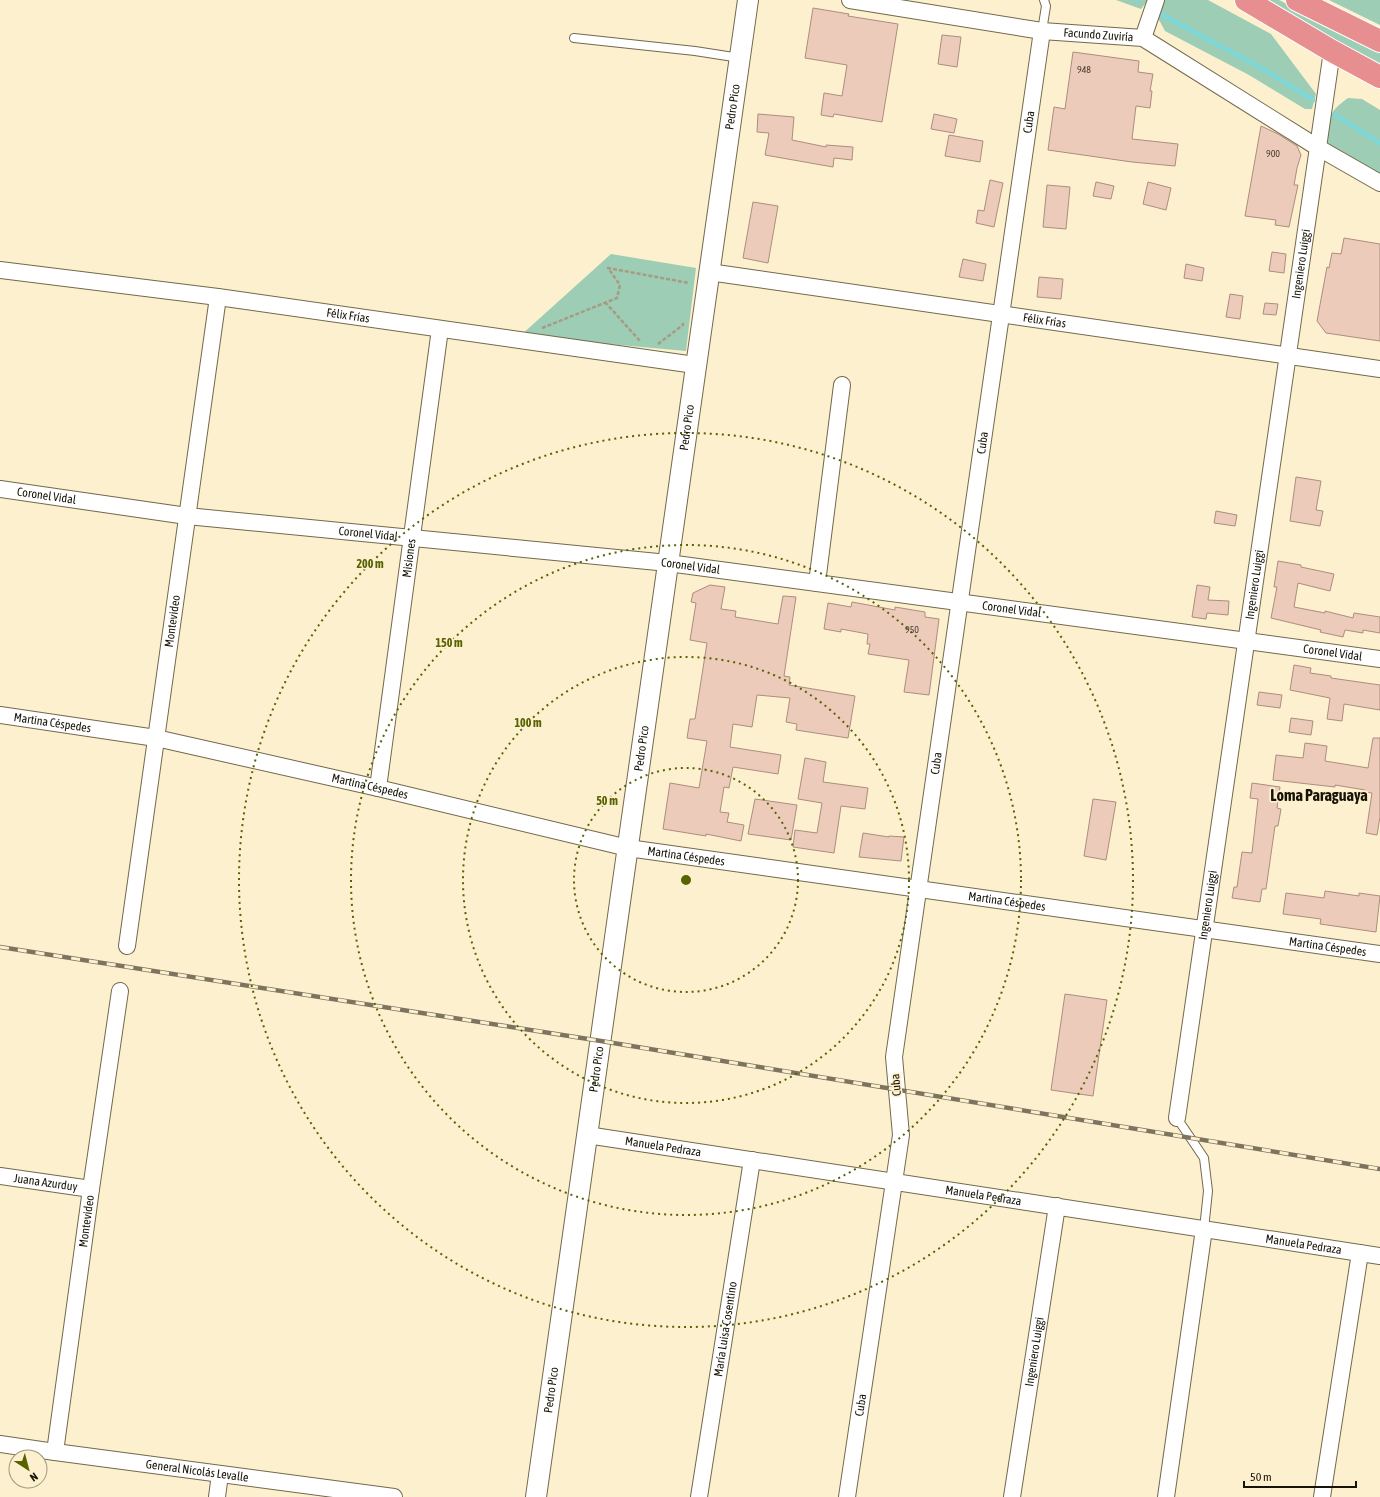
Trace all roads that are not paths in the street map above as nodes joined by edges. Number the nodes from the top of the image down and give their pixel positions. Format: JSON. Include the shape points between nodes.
{"nodes":[{"id":1,"x":748,"y":0,"type":"edge"},
{"id":2,"x":850,"y":0,"type":"edge"},
{"id":3,"x":1044,"y":0,"type":"edge"},
{"id":4,"x":1156,"y":0,"type":"edge"},
{"id":5,"x":1246,"y":0,"type":"edge"},
{"id":6,"x":1297,"y":0,"type":"edge"},
{"id":7,"x":1042,"y":31,"type":"junction"},
{"id":8,"x":574,"y":38,"type":"dead end"},
{"id":9,"x":1143,"y":38,"type":"junction"},
{"id":10,"x":1380,"y":41,"type":"edge"},
{"id":11,"x":1332,"y":51,"type":"junction"},
{"id":12,"x":740,"y":58,"type":"junction"},
{"id":13,"x":1380,"y":77,"type":"edge"},
{"id":14,"x":1317,"y":147,"type":"junction"},
{"id":15,"x":1380,"y":183,"type":"edge"},
{"id":16,"x":0,"y":270,"type":"edge"},
{"id":17,"x":709,"y":272,"type":"junction"},
{"id":18,"x":218,"y":297,"type":"junction"},
{"id":19,"x":1002,"y":315,"type":"junction"},
{"id":20,"x":440,"y":329,"type":"junction"},
{"id":21,"x":1287,"y":356,"type":"junction"},
{"id":22,"x":695,"y":366,"type":"junction"},
{"id":23,"x":1380,"y":369,"type":"edge"},
{"id":24,"x":842,"y":385,"type":"dead end"},
{"id":25,"x":0,"y":489,"type":"edge"},
{"id":26,"x":187,"y":516,"type":"junction"},
{"id":27,"x":412,"y":538,"type":"junction"},
{"id":28,"x":668,"y":563,"type":"junction"},
{"id":29,"x":817,"y":583,"type":"junction"},
{"id":30,"x":960,"y":602,"type":"junction"},
{"id":31,"x":1246,"y":641,"type":"junction"},
{"id":32,"x":1380,"y":659,"type":"edge"},
{"id":33,"x":0,"y":715,"type":"edge"},
{"id":34,"x":156,"y":738,"type":"junction"},
{"id":35,"x":378,"y":788,"type":"junction"},
{"id":36,"x":628,"y":848,"type":"junction"},
{"id":37,"x":918,"y":889,"type":"junction"},
{"id":38,"x":1204,"y":929,"type":"junction"},
{"id":39,"x":127,"y":946,"type":"dead end"},
{"id":40,"x":1380,"y":954,"type":"edge"},
{"id":41,"x":120,"y":991,"type":"dead end"},
{"id":42,"x":1177,"y":1118,"type":"joint"},
{"id":43,"x":587,"y":1135,"type":"junction"},
{"id":44,"x":752,"y":1160,"type":"junction"},
{"id":45,"x":0,"y":1176,"type":"edge"},
{"id":46,"x":893,"y":1182,"type":"junction"},
{"id":47,"x":91,"y":1189,"type":"junction"},
{"id":48,"x":1057,"y":1206,"type":"junction"},
{"id":49,"x":1204,"y":1229,"type":"junction"},
{"id":50,"x":1360,"y":1253,"type":"junction"},
{"id":51,"x":1380,"y":1256,"type":"edge"},
{"id":52,"x":0,"y":1444,"type":"edge"},
{"id":53,"x":55,"y":1452,"type":"junction"},
{"id":54,"x":220,"y":1474,"type":"junction"},
{"id":55,"x":217,"y":1497,"type":"edge"},
{"id":56,"x":394,"y":1497,"type":"edge"},
{"id":57,"x":536,"y":1497,"type":"edge"},
{"id":58,"x":699,"y":1497,"type":"edge"},
{"id":59,"x":847,"y":1497,"type":"edge"},
{"id":60,"x":1012,"y":1497,"type":"edge"},
{"id":61,"x":1166,"y":1497,"type":"edge"},
{"id":62,"x":1322,"y":1497,"type":"edge"}],
"edges":[{"from":1,"to":12,"type":"street","name":"Pedro Pico"},
{"from":2,"to":7,"type":"street","name":"Facundo Zuviría"},
{"from":3,"to":7,"type":"lane","via":[[1046,6]]},
{"from":4,"to":9,"type":"street"},
{"from":5,"to":11,"type":"highway"},
{"from":6,"to":10,"type":"highway"},
{"from":7,"to":9,"type":"street","name":"Facundo Zuviría"},
{"from":7,"to":19,"type":"street","name":"Cuba"},
{"from":8,"to":12,"type":"lane"},
{"from":9,"to":14,"type":"street","name":"Facundo Zuviría"},
{"from":11,"to":13,"type":"highway"},
{"from":11,"to":14,"type":"street","name":"Ingeniero Luiggi"},
{"from":12,"to":17,"type":"street","name":"Pedro Pico"},
{"from":14,"to":15,"type":"street","name":"Facundo Zuviría"},
{"from":14,"to":21,"type":"street","name":"Ingeniero Luiggi"},
{"from":16,"to":18,"type":"street","name":"Félix Frías"},
{"from":17,"to":19,"type":"street","name":"Félix Frías"},
{"from":17,"to":22,"type":"street","name":"Pedro Pico"},
{"from":18,"to":20,"type":"street","name":"Félix Frías"},
{"from":18,"to":26,"type":"street","name":"Montevideo"},
{"from":19,"to":21,"type":"street","name":"Félix Frías"},
{"from":19,"to":30,"type":"street","name":"Cuba"},
{"from":20,"to":22,"type":"street","name":"Félix Frías"},
{"from":20,"to":27,"type":"street","name":"Misiones"},
{"from":21,"to":23,"type":"street","name":"Félix Frías"},
{"from":21,"to":31,"type":"street","name":"Ingeniero Luiggi"},
{"from":22,"to":28,"type":"street","name":"Pedro Pico"},
{"from":24,"to":29,"type":"street"},
{"from":25,"to":26,"type":"street","name":"Coronel Vidal"},
{"from":26,"to":27,"type":"street","name":"Coronel Vidal"},
{"from":26,"to":34,"type":"street","name":"Montevideo"},
{"from":27,"to":28,"type":"street","name":"Coronel Vidal"},
{"from":27,"to":35,"type":"street","name":"Misiones"},
{"from":28,"to":29,"type":"street","name":"Coronel Vidal"},
{"from":28,"to":36,"type":"street","name":"Pedro Pico"},
{"from":29,"to":30,"type":"street","name":"Coronel Vidal"},
{"from":30,"to":31,"type":"street","name":"Coronel Vidal"},
{"from":30,"to":37,"type":"street","name":"Cuba"},
{"from":31,"to":32,"type":"street","name":"Coronel Vidal"},
{"from":31,"to":38,"type":"street","name":"Ingeniero Luiggi"},
{"from":33,"to":34,"type":"street","name":"Martina Céspedes"},
{"from":34,"to":35,"type":"street","name":"Martina Céspedes"},
{"from":34,"to":39,"type":"street","name":"Montevideo"},
{"from":35,"to":36,"type":"street","name":"Martina Céspedes"},
{"from":36,"to":37,"type":"street","name":"Martina Céspedes"},
{"from":36,"to":43,"type":"street","name":"Pedro Pico"},
{"from":37,"to":38,"type":"street","name":"Martina Céspedes"},
{"from":37,"to":46,"type":"street","name":"Cuba","via":[[894,1057],[901,1134]]},
{"from":38,"to":40,"type":"street","name":"Martina Céspedes"},
{"from":38,"to":42,"type":"street","name":"Ingeniero Luiggi"},
{"from":41,"to":47,"type":"street","name":"Montevideo"},
{"from":42,"to":49,"type":"lane","via":[[1204,1158],[1208,1191]]},
{"from":43,"to":44,"type":"street","name":"Manuela Pedraza"},
{"from":43,"to":57,"type":"street","name":"Pedro Pico"},
{"from":44,"to":46,"type":"street","name":"Manuela Pedraza"},
{"from":44,"to":58,"type":"street","name":"María Luisa Cosentino"},
{"from":45,"to":47,"type":"street","name":"Juana Azurduy"},
{"from":46,"to":48,"type":"street","name":"Manuela Pedraza"},
{"from":46,"to":59,"type":"street","name":"Cuba"},
{"from":47,"to":53,"type":"street","name":"Montevideo"},
{"from":48,"to":49,"type":"street","name":"Manuela Pedraza"},
{"from":48,"to":60,"type":"street","name":"Ingeniero Luiggi"},
{"from":49,"to":50,"type":"street","name":"Manuela Pedraza"},
{"from":49,"to":61,"type":"street"},
{"from":50,"to":51,"type":"street","name":"Manuela Pedraza"},
{"from":50,"to":62,"type":"street"},
{"from":52,"to":53,"type":"street","name":"General Nicolás Levalle"},
{"from":53,"to":54,"type":"street","name":"General Nicolás Levalle"},
{"from":54,"to":55,"type":"street"},
{"from":54,"to":56,"type":"street","name":"General Nicolás Levalle"}]}
